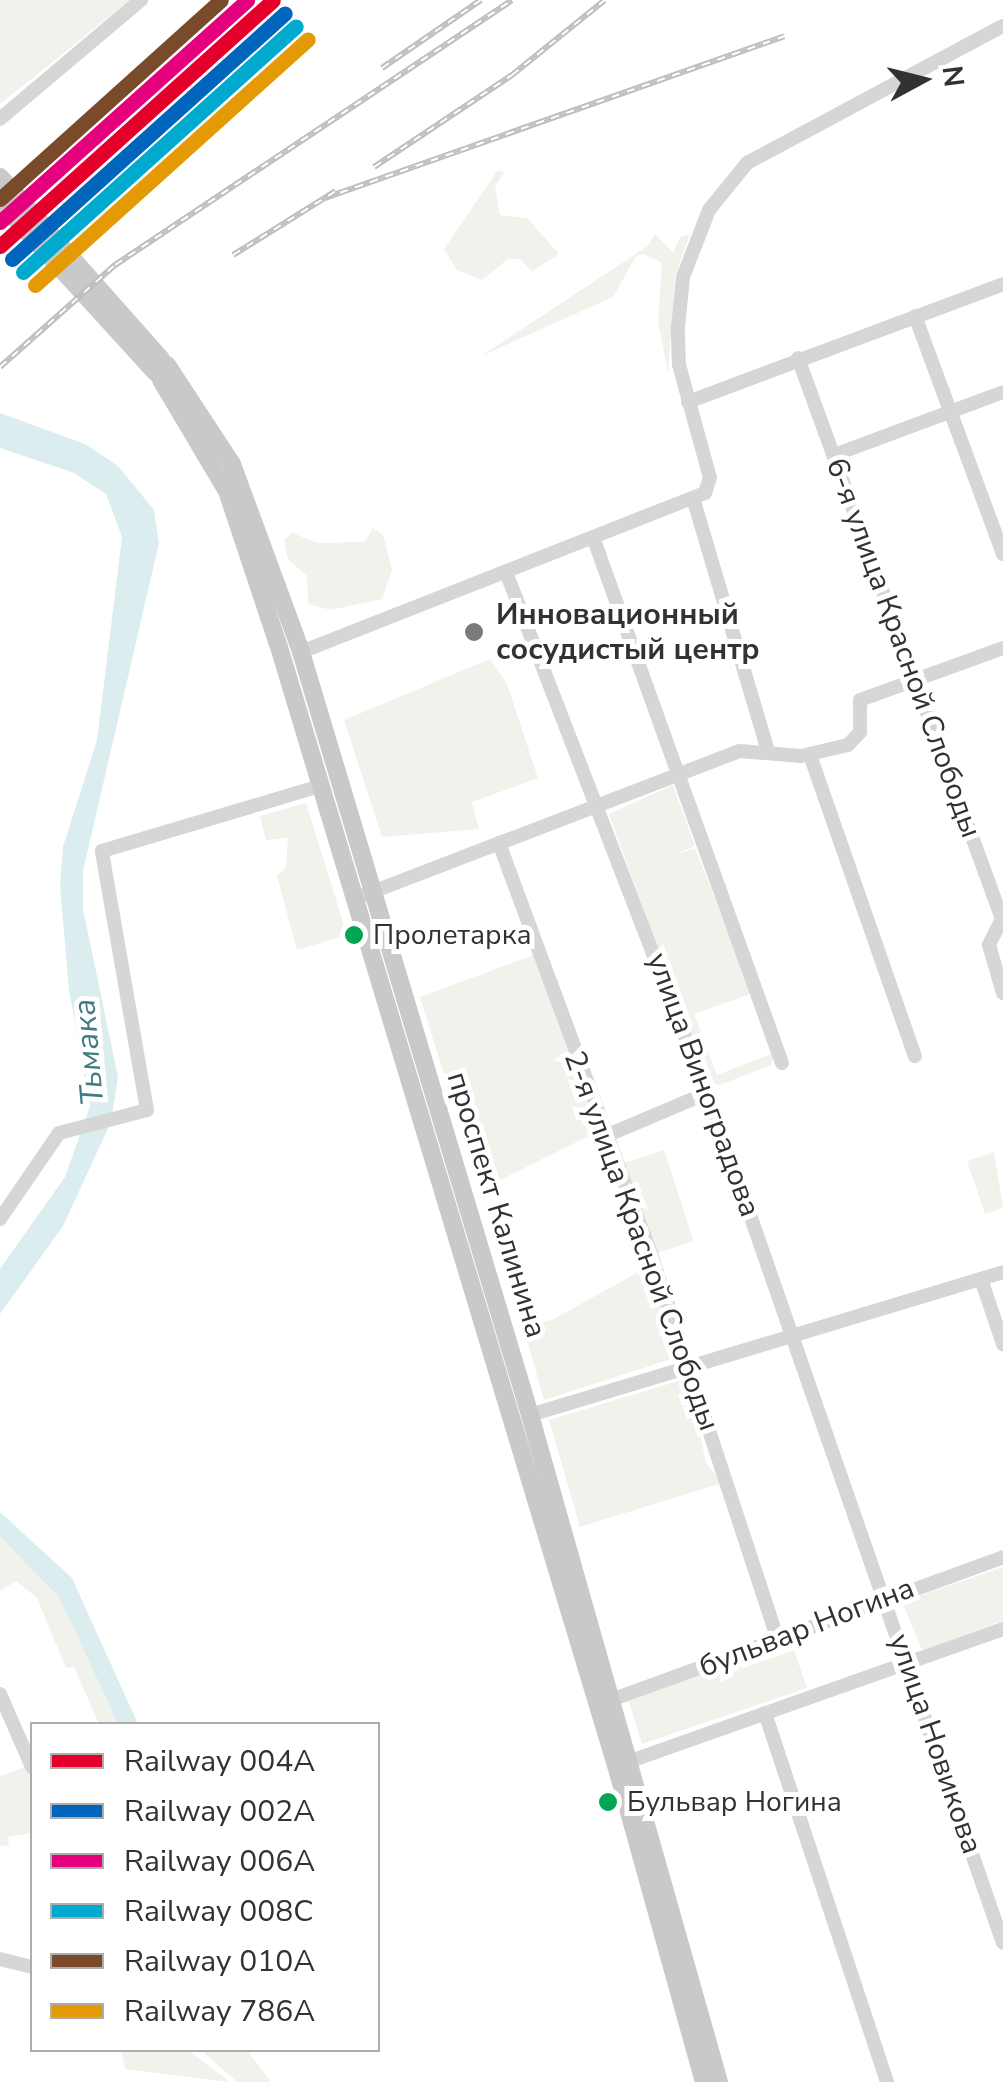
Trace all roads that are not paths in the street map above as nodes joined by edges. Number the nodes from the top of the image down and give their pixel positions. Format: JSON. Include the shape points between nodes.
{"nodes":[{"id":1,"x":142,"y":0,"type":"edge"},
{"id":2,"x":1003,"y":26,"type":"edge"},
{"id":3,"x":0,"y":118,"type":"edge"},
{"id":4,"x":0,"y":176,"type":"edge"},
{"id":5,"x":0,"y":202,"type":"edge"},
{"id":6,"x":44,"y":238,"type":"junction"},
{"id":7,"x":1003,"y":284,"type":"edge"},
{"id":8,"x":914,"y":316,"type":"junction"},
{"id":9,"x":798,"y":358,"type":"junction"},
{"id":10,"x":161,"y":369,"type":"junction"},
{"id":11,"x":1003,"y":392,"type":"edge"},
{"id":12,"x":688,"y":402,"type":"junction"},
{"id":13,"x":952,"y":411,"type":"junction"},
{"id":14,"x":834,"y":455,"type":"junction"},
{"id":15,"x":693,"y":498,"type":"junction"},
{"id":16,"x":593,"y":538,"type":"junction"},
{"id":17,"x":1003,"y":554,"type":"edge"},
{"id":18,"x":506,"y":572,"type":"junction"},
{"id":19,"x":279,"y":647,"type":"junction"},
{"id":20,"x":1003,"y":648,"type":"edge"},
{"id":21,"x":301,"y":652,"type":"junction"},
{"id":22,"x":912,"y":680,"type":"junction"},
{"id":23,"x":768,"y":751,"type":"junction"},
{"id":24,"x":810,"y":755,"type":"junction"},
{"id":25,"x":678,"y":775,"type":"junction"},
{"id":26,"x":320,"y":786,"type":"junction"},
{"id":27,"x":345,"y":793,"type":"junction"},
{"id":28,"x":600,"y":804,"type":"junction"},
{"id":29,"x":500,"y":843,"type":"junction"},
{"id":30,"x":374,"y":891,"type":"junction"},
{"id":31,"x":354,"y":898,"type":"junction"},
{"id":32,"x":1003,"y":993,"type":"edge"},
{"id":33,"x":398,"y":1048,"type":"junction"},
{"id":34,"x":423,"y":1055,"type":"junction"},
{"id":35,"x":915,"y":1056,"type":"dead end"},
{"id":36,"x":782,"y":1063,"type":"dead end"},
{"id":37,"x":707,"y":1093,"type":"junction"},
{"id":38,"x":602,"y":1138,"type":"junction"},
{"id":39,"x":0,"y":1219,"type":"edge"},
{"id":40,"x":1003,"y":1272,"type":"edge"},
{"id":41,"x":980,"y":1279,"type":"junction"},
{"id":42,"x":792,"y":1336,"type":"junction"},
{"id":43,"x":1003,"y":1344,"type":"edge"},
{"id":44,"x":688,"y":1367,"type":"junction"},
{"id":45,"x":510,"y":1412,"type":"junction"},
{"id":46,"x":530,"y":1415,"type":"junction"},
{"id":47,"x":1003,"y":1556,"type":"edge"},
{"id":48,"x":886,"y":1602,"type":"junction"},
{"id":49,"x":1003,"y":1629,"type":"edge"},
{"id":50,"x":778,"y":1640,"type":"junction"},
{"id":51,"x":906,"y":1663,"type":"junction"},
{"id":52,"x":0,"y":1694,"type":"edge"},
{"id":53,"x":610,"y":1700,"type":"junction"},
{"id":54,"x":765,"y":1713,"type":"junction"},
{"id":55,"x":30,"y":1763,"type":"edge"},
{"id":56,"x":623,"y":1763,"type":"junction"},
{"id":57,"x":1003,"y":1943,"type":"edge"},
{"id":58,"x":0,"y":1959,"type":"edge"},
{"id":59,"x":30,"y":1966,"type":"edge"},
{"id":60,"x":704,"y":2082,"type":"edge"},
{"id":61,"x":719,"y":2082,"type":"edge"},
{"id":62,"x":887,"y":2082,"type":"edge"}],
"edges":[{"from":1,"to":3,"type":"street"},
{"from":2,"to":12,"type":"street","via":[[747,163],[720,192],[683,277],[678,327]]},
{"from":4,"to":6,"type":"main road"},
{"from":5,"to":6,"type":"main road"},
{"from":6,"to":10,"type":"main road","name":"проспект Калинина"},
{"from":7,"to":8,"type":"street"},
{"from":8,"to":9,"type":"street"},
{"from":8,"to":13,"type":"street"},
{"from":9,"to":12,"type":"street"},
{"from":9,"to":14,"type":"street","name":"6-я улица Красной Слободы"},
{"from":10,"to":19,"type":"main road","name":"проспект Калинина","via":[[219,473]]},
{"from":10,"to":21,"type":"main road","name":"проспект Калинина","via":[[236,473]]},
{"from":11,"to":13,"type":"street"},
{"from":12,"to":15,"type":"street","via":[[710,478],[705,493]]},
{"from":13,"to":14,"type":"street"},
{"from":13,"to":17,"type":"street"},
{"from":14,"to":22,"type":"street","name":"6-я улица Красной Слободы"},
{"from":15,"to":16,"type":"street"},
{"from":15,"to":23,"type":"street"},
{"from":16,"to":18,"type":"street"},
{"from":16,"to":25,"type":"street"},
{"from":18,"to":21,"type":"street"},
{"from":18,"to":28,"type":"street","name":"улица Виноградова"},
{"from":19,"to":21,"type":"main road"},
{"from":19,"to":26,"type":"main road","name":"проспект Калинина"},
{"from":20,"to":22,"type":"street"},
{"from":21,"to":27,"type":"main road","name":"проспект Калинина"},
{"from":22,"to":24,"type":"street","via":[[860,700],[856,740]]},
{"from":22,"to":32,"type":"street","name":"6-я улица Красной Слободы","via":[[1002,919],[990,945]]},
{"from":23,"to":24,"type":"street"},
{"from":23,"to":25,"type":"street","via":[[744,750]]},
{"from":24,"to":35,"type":"street"},
{"from":25,"to":28,"type":"street"},
{"from":25,"to":36,"type":"street"},
{"from":26,"to":27,"type":"main road"},
{"from":26,"to":31,"type":"main road","name":"проспект Калинина"},
{"from":26,"to":39,"type":"street","via":[[102,851],[147,1110],[74,1126],[53,1138]]},
{"from":27,"to":30,"type":"main road","name":"проспект Калинина"},
{"from":28,"to":29,"type":"street"},
{"from":28,"to":37,"type":"street","name":"улица Виноградова"},
{"from":29,"to":30,"type":"street"},
{"from":29,"to":38,"type":"street","name":"2-я улица Красной Слободы"},
{"from":30,"to":31,"type":"street"},
{"from":30,"to":34,"type":"main road","name":"проспект Калинина"},
{"from":31,"to":33,"type":"main road","name":"проспект Калинина"},
{"from":33,"to":34,"type":"main road"},
{"from":33,"to":45,"type":"main road","name":"проспект Калинина"},
{"from":34,"to":46,"type":"main road","name":"проспект Калинина"},
{"from":37,"to":38,"type":"street"},
{"from":37,"to":42,"type":"street","name":"улица Виноградова"},
{"from":38,"to":44,"type":"street","name":"2-я улица Красной Слободы"},
{"from":40,"to":41,"type":"street"},
{"from":41,"to":42,"type":"street"},
{"from":41,"to":43,"type":"street"},
{"from":42,"to":44,"type":"street"},
{"from":42,"to":48,"type":"street","name":"улица Виноградова"},
{"from":44,"to":46,"type":"street"},
{"from":44,"to":50,"type":"street","name":"2-я улица Красной Слободы"},
{"from":45,"to":46,"type":"main road"},
{"from":45,"to":56,"type":"main road","name":"проспект Калинина"},
{"from":46,"to":53,"type":"main road","name":"проспект Калинина"},
{"from":47,"to":48,"type":"street","name":"бульвар Ногина"},
{"from":48,"to":50,"type":"street","name":"бульвар Ногина"},
{"from":48,"to":51,"type":"street","name":"улица Новикова"},
{"from":49,"to":51,"type":"street"},
{"from":50,"to":53,"type":"street","name":"бульвар Ногина"},
{"from":51,"to":54,"type":"street"},
{"from":51,"to":57,"type":"street","name":"улица Новикова"},
{"from":52,"to":55,"type":"street"},
{"from":53,"to":56,"type":"main road","name":"проспект Калинина"},
{"from":54,"to":56,"type":"street"},
{"from":54,"to":62,"type":"street"},
{"from":56,"to":60,"type":"main road","name":"проспект Калинина"},
{"from":56,"to":61,"type":"main road","name":"проспект Калинина"},
{"from":58,"to":59,"type":"street"}]}
